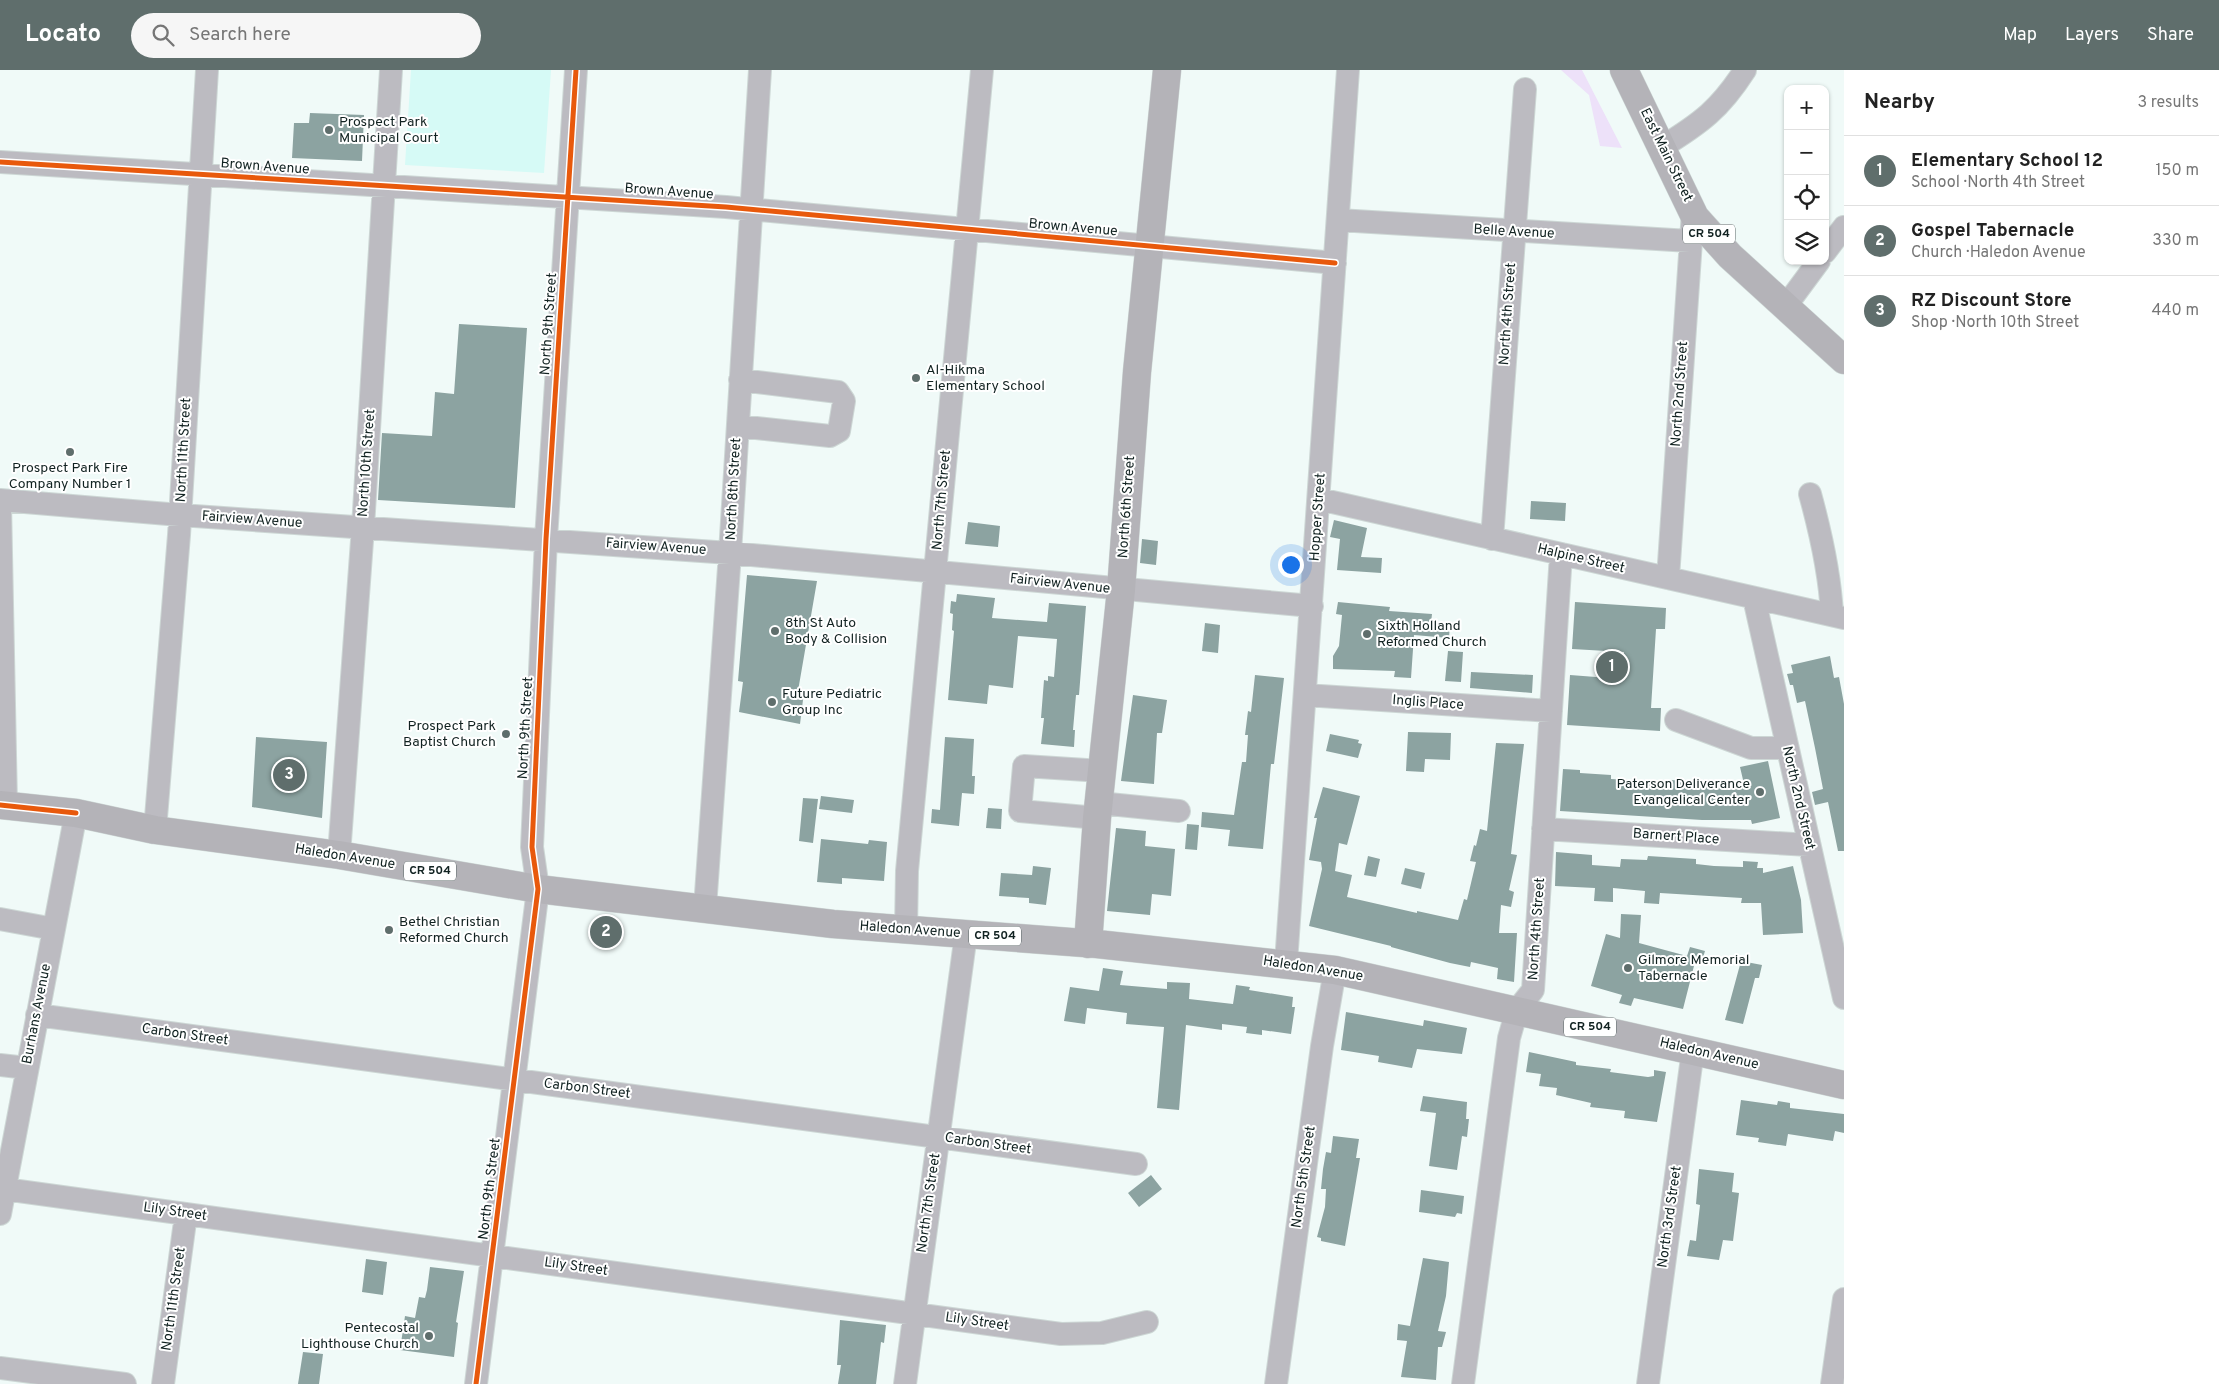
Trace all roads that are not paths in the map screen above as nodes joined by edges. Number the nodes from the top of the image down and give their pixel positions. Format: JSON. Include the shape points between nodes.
{"nodes":[{"id":1,"x":207,"y":70,"type":"edge"},
{"id":2,"x":391,"y":70,"type":"edge"},
{"id":3,"x":576,"y":70,"type":"edge"},
{"id":4,"x":760,"y":70,"type":"edge"},
{"id":5,"x":982,"y":70,"type":"edge"},
{"id":6,"x":1167,"y":70,"type":"edge"},
{"id":7,"x":1348,"y":70,"type":"edge"},
{"id":8,"x":1624,"y":70,"type":"edge"},
{"id":9,"x":1745,"y":70,"type":"edge"},
{"id":10,"x":1525,"y":89,"type":"dead end"},
{"id":11,"x":1662,"y":147,"type":"junction"},
{"id":12,"x":0,"y":162,"type":"edge"},
{"id":13,"x":201,"y":174,"type":"junction"},
{"id":14,"x":384,"y":186,"type":"junction"},
{"id":15,"x":568,"y":196,"type":"junction"},
{"id":16,"x":752,"y":209,"type":"junction"},
{"id":17,"x":1693,"y":211,"type":"junction"},
{"id":18,"x":1338,"y":220,"type":"junction"},
{"id":19,"x":1844,"y":227,"type":"edge"},
{"id":20,"x":967,"y":230,"type":"junction"},
{"id":21,"x":1514,"y":232,"type":"junction"},
{"id":22,"x":1690,"y":241,"type":"junction"},
{"id":23,"x":1151,"y":247,"type":"junction"},
{"id":24,"x":1829,"y":247,"type":"edge"},
{"id":25,"x":1335,"y":263,"type":"junction"},
{"id":26,"x":1816,"y":265,"type":"edge"},
{"id":27,"x":1785,"y":307,"type":"junction"},
{"id":28,"x":1844,"y":360,"type":"edge"},
{"id":29,"x":740,"y":380,"type":"junction"},
{"id":30,"x":738,"y":426,"type":"junction"},
{"id":31,"x":1810,"y":494,"type":"dead end"},
{"id":32,"x":1319,"y":499,"type":"junction"},
{"id":33,"x":0,"y":501,"type":"edge"},
{"id":34,"x":180,"y":516,"type":"junction"},
{"id":35,"x":363,"y":527,"type":"junction"},
{"id":36,"x":546,"y":538,"type":"junction"},
{"id":37,"x":1492,"y":539,"type":"junction"},
{"id":38,"x":730,"y":553,"type":"junction"},
{"id":39,"x":1561,"y":554,"type":"junction"},
{"id":40,"x":936,"y":572,"type":"junction"},
{"id":41,"x":1668,"y":578,"type":"junction"},
{"id":42,"x":1121,"y":590,"type":"junction"},
{"id":43,"x":1754,"y":598,"type":"junction"},
{"id":44,"x":1312,"y":606,"type":"junction"},
{"id":45,"x":1838,"y":617,"type":"edge"},
{"id":46,"x":1306,"y":695,"type":"junction"},
{"id":47,"x":1551,"y":712,"type":"junction"},
{"id":48,"x":1676,"y":720,"type":"dead end"},
{"id":49,"x":1787,"y":748,"type":"junction"},
{"id":50,"x":1102,"y":771,"type":"junction"},
{"id":51,"x":3,"y":805,"type":"edge"},
{"id":52,"x":1098,"y":810,"type":"junction"},
{"id":53,"x":1180,"y":811,"type":"dead end"},
{"id":54,"x":76,"y":814,"type":"junction"},
{"id":55,"x":1543,"y":829,"type":"junction"},
{"id":56,"x":155,"y":830,"type":"junction"},
{"id":57,"x":1809,"y":845,"type":"junction"},
{"id":58,"x":338,"y":855,"type":"junction"},
{"id":59,"x":538,"y":889,"type":"junction"},
{"id":60,"x":705,"y":908,"type":"junction"},
{"id":61,"x":0,"y":919,"type":"edge"},
{"id":62,"x":54,"y":929,"type":"junction"},
{"id":63,"x":906,"y":930,"type":"junction"},
{"id":64,"x":966,"y":934,"type":"junction"},
{"id":65,"x":1088,"y":944,"type":"junction"},
{"id":66,"x":1286,"y":963,"type":"junction"},
{"id":67,"x":1335,"y":970,"type":"junction"},
{"id":68,"x":1844,"y":998,"type":"edge"},
{"id":69,"x":1517,"y":1010,"type":"junction"},
{"id":70,"x":37,"y":1015,"type":"junction"},
{"id":71,"x":1692,"y":1050,"type":"junction"},
{"id":72,"x":0,"y":1065,"type":"edge"},
{"id":73,"x":27,"y":1068,"type":"junction"},
{"id":74,"x":516,"y":1080,"type":"junction"},
{"id":75,"x":1844,"y":1085,"type":"edge"},
{"id":76,"x":938,"y":1137,"type":"junction"},
{"id":77,"x":1136,"y":1164,"type":"dead end"},
{"id":78,"x":4,"y":1189,"type":"junction"},
{"id":79,"x":0,"y":1214,"type":"edge"},
{"id":80,"x":186,"y":1214,"type":"junction"},
{"id":81,"x":493,"y":1256,"type":"junction"},
{"id":82,"x":1844,"y":1299,"type":"edge"},
{"id":83,"x":914,"y":1313,"type":"junction"},
{"id":84,"x":1147,"y":1322,"type":"dead end"},
{"id":85,"x":0,"y":1368,"type":"edge"},
{"id":86,"x":125,"y":1384,"type":"edge"},
{"id":87,"x":163,"y":1384,"type":"edge"},
{"id":88,"x":476,"y":1384,"type":"edge"},
{"id":89,"x":905,"y":1384,"type":"edge"},
{"id":90,"x":1276,"y":1384,"type":"edge"},
{"id":91,"x":1462,"y":1384,"type":"edge"},
{"id":92,"x":1648,"y":1384,"type":"edge"},
{"id":93,"x":1832,"y":1384,"type":"edge"}],
"edges":[{"from":1,"to":13,"type":"street","name":"North 11th Street"},
{"from":2,"to":14,"type":"street","name":"North 10th Street"},
{"from":3,"to":15,"type":"street","name":"North 9th Street"},
{"from":4,"to":16,"type":"street","name":"North 8th Street"},
{"from":5,"to":20,"type":"street","name":"North 7th Street"},
{"from":6,"to":23,"type":"main road","name":"North 6th Street"},
{"from":7,"to":18,"type":"street","name":"Hopper Street"},
{"from":8,"to":11,"type":"main road","name":"East Main Street","number":"CR 504"},
{"from":9,"to":11,"type":"street","via":[[1730,94],[1701,124]]},
{"from":10,"to":21,"type":"street","name":"North 4th Street"},
{"from":11,"to":17,"type":"main road","name":"East Main Street","number":"CR 504"},
{"from":12,"to":13,"type":"street","name":"Brown Avenue"},
{"from":13,"to":14,"type":"street","name":"Brown Avenue"},
{"from":13,"to":34,"type":"street","name":"North 11th Street"},
{"from":14,"to":15,"type":"street","name":"Brown Avenue"},
{"from":14,"to":35,"type":"street","name":"North 10th Street"},
{"from":15,"to":16,"type":"street","name":"Brown Avenue"},
{"from":15,"to":36,"type":"street","name":"North 9th Street"},
{"from":16,"to":20,"type":"street","name":"Brown Avenue"},
{"from":16,"to":29,"type":"street","name":"North 8th Street"},
{"from":17,"to":22,"type":"street","name":"North 2nd Street"},
{"from":17,"to":27,"type":"main road","name":"East Main Street","number":"CR 504","via":[[1730,256]]},
{"from":18,"to":21,"type":"street","name":"Belle Avenue"},
{"from":18,"to":25,"type":"street","name":"Hopper Street"},
{"from":19,"to":24,"type":"street"},
{"from":20,"to":23,"type":"street","name":"Brown Avenue"},
{"from":20,"to":40,"type":"street","name":"North 7th Street"},
{"from":21,"to":22,"type":"street","name":"Belle Avenue"},
{"from":21,"to":37,"type":"street","name":"North 4th Street"},
{"from":22,"to":41,"type":"street","name":"North 2nd Street"},
{"from":23,"to":25,"type":"street","name":"Brown Avenue"},
{"from":23,"to":42,"type":"main road","name":"North 6th Street","via":[[1137,372]]},
{"from":25,"to":32,"type":"street","name":"Hopper Street"},
{"from":26,"to":27,"type":"street"},
{"from":27,"to":28,"type":"main road","name":"East Main Street","number":"CR 504"},
{"from":29,"to":30,"type":"street","name":"North 8th Street"},
{"from":29,"to":30,"type":"street","via":[[838,392],[844,401],[838,431],[830,436]]},
{"from":30,"to":38,"type":"street","name":"North 8th Street"},
{"from":31,"to":45,"type":"street","via":[[1824,544]]},
{"from":32,"to":37,"type":"street","name":"Halpine Street"},
{"from":32,"to":44,"type":"street","name":"Hopper Street"},
{"from":33,"to":34,"type":"street","name":"Fairview Avenue"},
{"from":33,"to":51,"type":"street"},
{"from":34,"to":35,"type":"street","name":"Fairview Avenue"},
{"from":34,"to":56,"type":"street","name":"North 11th Street"},
{"from":35,"to":36,"type":"street","name":"Fairview Avenue"},
{"from":35,"to":58,"type":"street","name":"North 10th Street"},
{"from":36,"to":38,"type":"street","name":"Fairview Avenue"},
{"from":36,"to":59,"type":"street","name":"North 9th Street","via":[[532,847]]},
{"from":37,"to":39,"type":"street","name":"Halpine Street"},
{"from":38,"to":40,"type":"street","name":"Fairview Avenue"},
{"from":38,"to":60,"type":"street","name":"North 8th Street"},
{"from":39,"to":41,"type":"street","name":"Halpine Street"},
{"from":39,"to":47,"type":"street","name":"North 4th Street"},
{"from":40,"to":42,"type":"street","name":"Fairview Avenue"},
{"from":40,"to":63,"type":"street","name":"North 7th Street","via":[[907,871]]},
{"from":41,"to":43,"type":"street","name":"Halpine Street"},
{"from":42,"to":44,"type":"street","name":"Fairview Avenue"},
{"from":42,"to":50,"type":"main road","name":"North 6th Street"},
{"from":43,"to":45,"type":"street","name":"Halpine Street"},
{"from":43,"to":49,"type":"street","name":"North 2nd Street"},
{"from":44,"to":46,"type":"street","name":"Hopper Street"},
{"from":46,"to":47,"type":"street","name":"Inglis Place"},
{"from":46,"to":66,"type":"street","name":"Hopper Street"},
{"from":47,"to":55,"type":"street","name":"North 4th Street"},
{"from":48,"to":49,"type":"street","via":[[1750,748]]},
{"from":49,"to":57,"type":"street","name":"North 2nd Street"},
{"from":50,"to":52,"type":"main road","name":"North 6th Street"},
{"from":50,"to":52,"type":"street","via":[[1024,766],[1021,792],[1020,811]]},
{"from":51,"to":54,"type":"main road","name":"Haledon Avenue","number":"CR 504"},
{"from":52,"to":53,"type":"street"},
{"from":52,"to":65,"type":"main road","name":"North 6th Street"},
{"from":54,"to":56,"type":"main road","name":"Haledon Avenue","number":"CR 504"},
{"from":54,"to":62,"type":"street","name":"Burhans Avenue"},
{"from":55,"to":57,"type":"street","name":"Barnert Place"},
{"from":55,"to":69,"type":"street","name":"North 4th Street","via":[[1533,990]]},
{"from":56,"to":58,"type":"main road","name":"Haledon Avenue","number":"CR 504"},
{"from":57,"to":68,"type":"street","name":"North 2nd Street"},
{"from":58,"to":59,"type":"main road","name":"Haledon Avenue","number":"CR 504"},
{"from":59,"to":60,"type":"main road","name":"Haledon Avenue","number":"CR 504"},
{"from":59,"to":74,"type":"street","name":"North 9th Street"},
{"from":60,"to":63,"type":"main road","name":"Haledon Avenue","number":"CR 504"},
{"from":61,"to":62,"type":"street"},
{"from":62,"to":70,"type":"street","name":"Burhans Avenue"},
{"from":63,"to":64,"type":"main road","name":"Haledon Avenue","number":"CR 504"},
{"from":64,"to":65,"type":"main road","name":"Haledon Avenue","number":"CR 504"},
{"from":64,"to":76,"type":"street","name":"North 7th Street"},
{"from":65,"to":66,"type":"main road","name":"Haledon Avenue","number":"CR 504"},
{"from":66,"to":67,"type":"main road","name":"Haledon Avenue","number":"CR 504"},
{"from":67,"to":69,"type":"main road","name":"Haledon Avenue","number":"CR 504"},
{"from":67,"to":90,"type":"street","name":"North 5th Street"},
{"from":69,"to":71,"type":"main road","name":"Haledon Avenue","number":"CR 504"},
{"from":69,"to":91,"type":"street","name":"North 4th Street","via":[[1508,1038]]},
{"from":70,"to":73,"type":"street","name":"Burhans Avenue"},
{"from":70,"to":74,"type":"street","name":"Carbon Street"},
{"from":71,"to":75,"type":"main road","name":"Haledon Avenue","number":"CR 504"},
{"from":71,"to":92,"type":"street","name":"North 3rd Street"},
{"from":72,"to":73,"type":"street"},
{"from":73,"to":78,"type":"street","name":"Burhans Avenue"},
{"from":74,"to":76,"type":"street","name":"Carbon Street"},
{"from":74,"to":81,"type":"street","name":"North 9th Street"},
{"from":76,"to":77,"type":"street","name":"Carbon Street"},
{"from":76,"to":83,"type":"street","name":"North 7th Street"},
{"from":78,"to":79,"type":"street","name":"Burhans Avenue"},
{"from":78,"to":80,"type":"street","name":"Lily Street"},
{"from":80,"to":81,"type":"street","name":"Lily Street"},
{"from":80,"to":87,"type":"street","name":"North 11th Street"},
{"from":81,"to":83,"type":"street","name":"Lily Street"},
{"from":81,"to":88,"type":"street","name":"North 9th Street"},
{"from":82,"to":93,"type":"street"},
{"from":83,"to":84,"type":"street","name":"Lily Street","via":[[1061,1334],[1102,1333]]},
{"from":83,"to":89,"type":"street","name":"North 7th Street"},
{"from":85,"to":86,"type":"street"}]}
